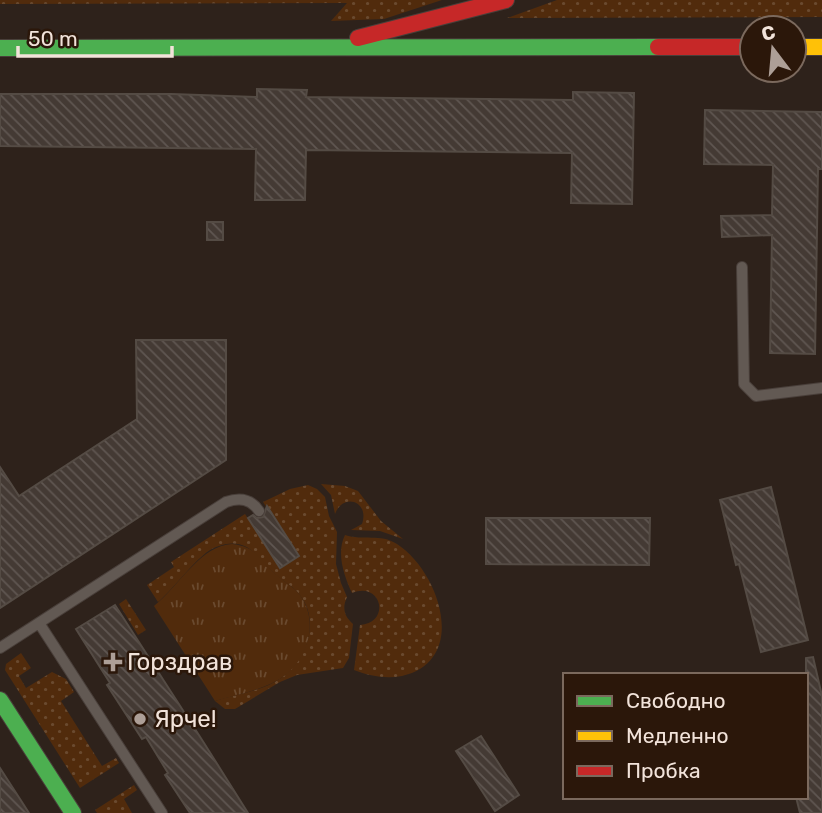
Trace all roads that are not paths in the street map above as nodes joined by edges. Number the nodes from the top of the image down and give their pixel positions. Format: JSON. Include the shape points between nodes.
{"nodes":[{"id":1,"x":506,"y":0,"type":"edge"},
{"id":2,"x":738,"y":47,"type":"edge"},
{"id":3,"x":0,"y":48,"type":"edge"},
{"id":4,"x":315,"y":49,"type":"junction"},
{"id":5,"x":742,"y":267,"type":"dead end"},
{"id":6,"x":821,"y":390,"type":"edge"},
{"id":7,"x":259,"y":511,"type":"dead end"},
{"id":8,"x":39,"y":623,"type":"junction"},
{"id":9,"x":0,"y":648,"type":"edge"},
{"id":10,"x":0,"y":700,"type":"edge"},
{"id":11,"x":73,"y":813,"type":"edge"},
{"id":12,"x":163,"y":813,"type":"edge"}],
"edges":[{"from":1,"to":4,"type":"street"},
{"from":2,"to":4,"type":"street"},
{"from":3,"to":4,"type":"street"},
{"from":5,"to":6,"type":"lane","via":[[744,384],[756,396]]},
{"from":7,"to":8,"type":"lane","via":[[244,499],[226,502]]},
{"from":8,"to":9,"type":"lane"},
{"from":8,"to":12,"type":"lane"},
{"from":10,"to":11,"type":"street"}]}
